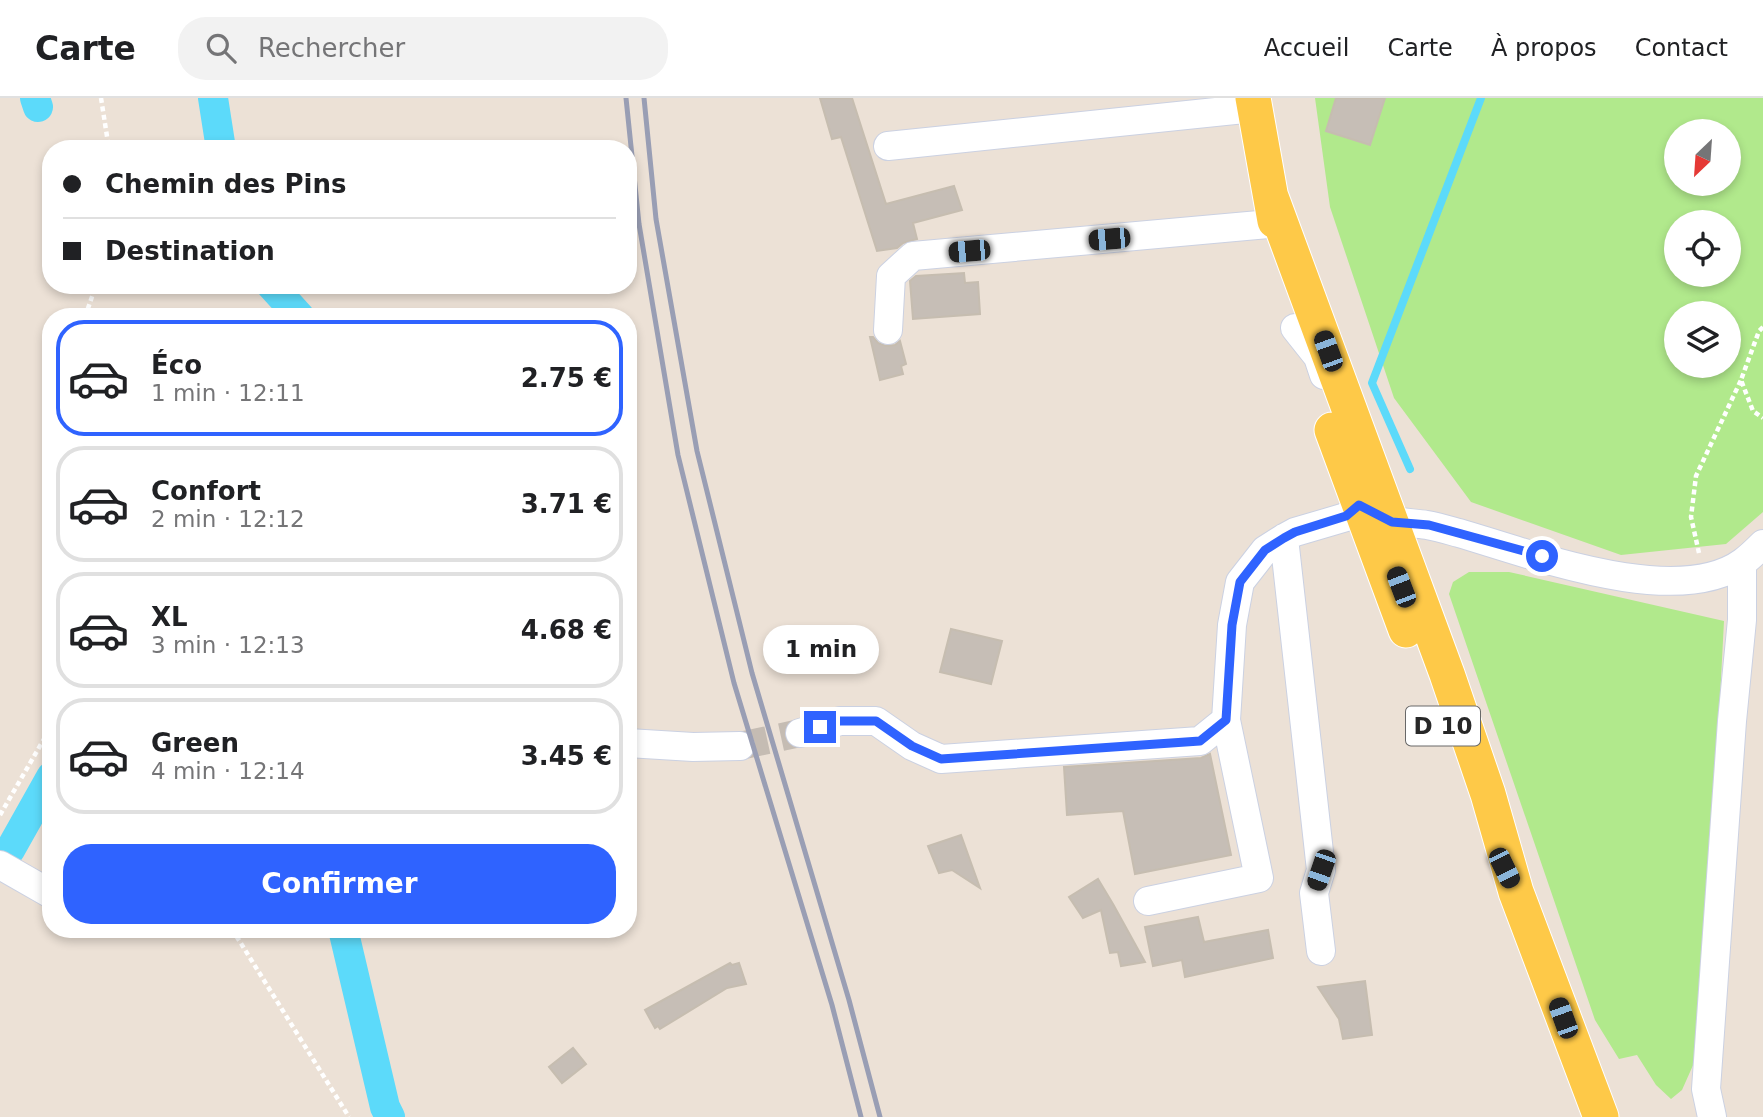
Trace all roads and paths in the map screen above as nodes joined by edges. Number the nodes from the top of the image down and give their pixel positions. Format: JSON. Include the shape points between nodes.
{"nodes":[{"id":1,"x":101,"y":98,"type":"edge"},
{"id":2,"x":1254,"y":103,"type":"edge"},
{"id":3,"x":107,"y":140,"type":"edge"},
{"id":4,"x":888,"y":146,"type":"dead end"},
{"id":5,"x":1276,"y":215,"type":"junction"},
{"id":6,"x":1763,"y":327,"type":"edge"},
{"id":7,"x":888,"y":330,"type":"dead end"},
{"id":8,"x":1741,"y":380,"type":"junction"},
{"id":9,"x":1763,"y":418,"type":"edge"},
{"id":10,"x":1374,"y":510,"type":"junction"},
{"id":11,"x":1284,"y":538,"type":"junction"},
{"id":12,"x":1763,"y":544,"type":"edge"},
{"id":13,"x":1742,"y":563,"type":"junction"},
{"id":14,"x":1704,"y":577,"type":"junction"},
{"id":15,"x":1226,"y":720,"type":"junction"},
{"id":16,"x":800,"y":733,"type":"tunnel mouth"},
{"id":17,"x":42,"y":743,"type":"edge"},
{"id":18,"x":637,"y":744,"type":"edge"},
{"id":19,"x":740,"y":746,"type":"tunnel mouth"},
{"id":20,"x":0,"y":815,"type":"edge"},
{"id":21,"x":0,"y":865,"type":"edge"},
{"id":22,"x":42,"y":889,"type":"edge"},
{"id":23,"x":1516,"y":891,"type":"junction"},
{"id":24,"x":1148,"y":901,"type":"dead end"},
{"id":25,"x":238,"y":938,"type":"edge"},
{"id":26,"x":1321,"y":951,"type":"dead end"},
{"id":27,"x":349,"y":1117,"type":"edge"},
{"id":28,"x":1601,"y":1117,"type":"edge"},
{"id":29,"x":1712,"y":1117,"type":"edge"}],
"edges":[{"from":1,"to":3,"type":"path"},
{"from":2,"to":4,"type":"street"},
{"from":2,"to":5,"type":"main road","number":"D 10"},
{"from":5,"to":7,"type":"street","via":[[914,256],[891,276]]},
{"from":5,"to":10,"type":"main road","number":"D 10"},
{"from":5,"to":10,"type":"main road","number":"D 10","via":[[1295,328]]},
{"from":6,"to":8,"type":"path"},
{"from":8,"to":9,"type":"path","via":[[1753,411]]},
{"from":8,"to":14,"type":"path","via":[[1696,476],[1691,517]]},
{"from":10,"to":11,"type":"street"},
{"from":10,"to":14,"type":"street","via":[[1610,575],[1679,582]]},
{"from":10,"to":23,"type":"main road","number":"D 10","via":[[1471,799]]},
{"from":10,"to":23,"type":"main road","number":"D 10","via":[[1447,674]]},
{"from":11,"to":15,"type":"street","via":[[1265,550],[1240,582],[1232,625]]},
{"from":11,"to":26,"type":"street","via":[[1321,870],[1314,893]]},
{"from":12,"to":13,"type":"street"},
{"from":13,"to":14,"type":"street"},
{"from":13,"to":29,"type":"street","via":[[1742,620],[1706,1088]]},
{"from":15,"to":16,"type":"street","via":[[1200,741],[941,759],[876,721],[840,721]]},
{"from":15,"to":24,"type":"street","via":[[1259,878]]},
{"from":17,"to":20,"type":"path"},
{"from":18,"to":19,"type":"street"},
{"from":21,"to":22,"type":"street"},
{"from":23,"to":28,"type":"main road","number":"D 10"},
{"from":25,"to":27,"type":"path"}]}
